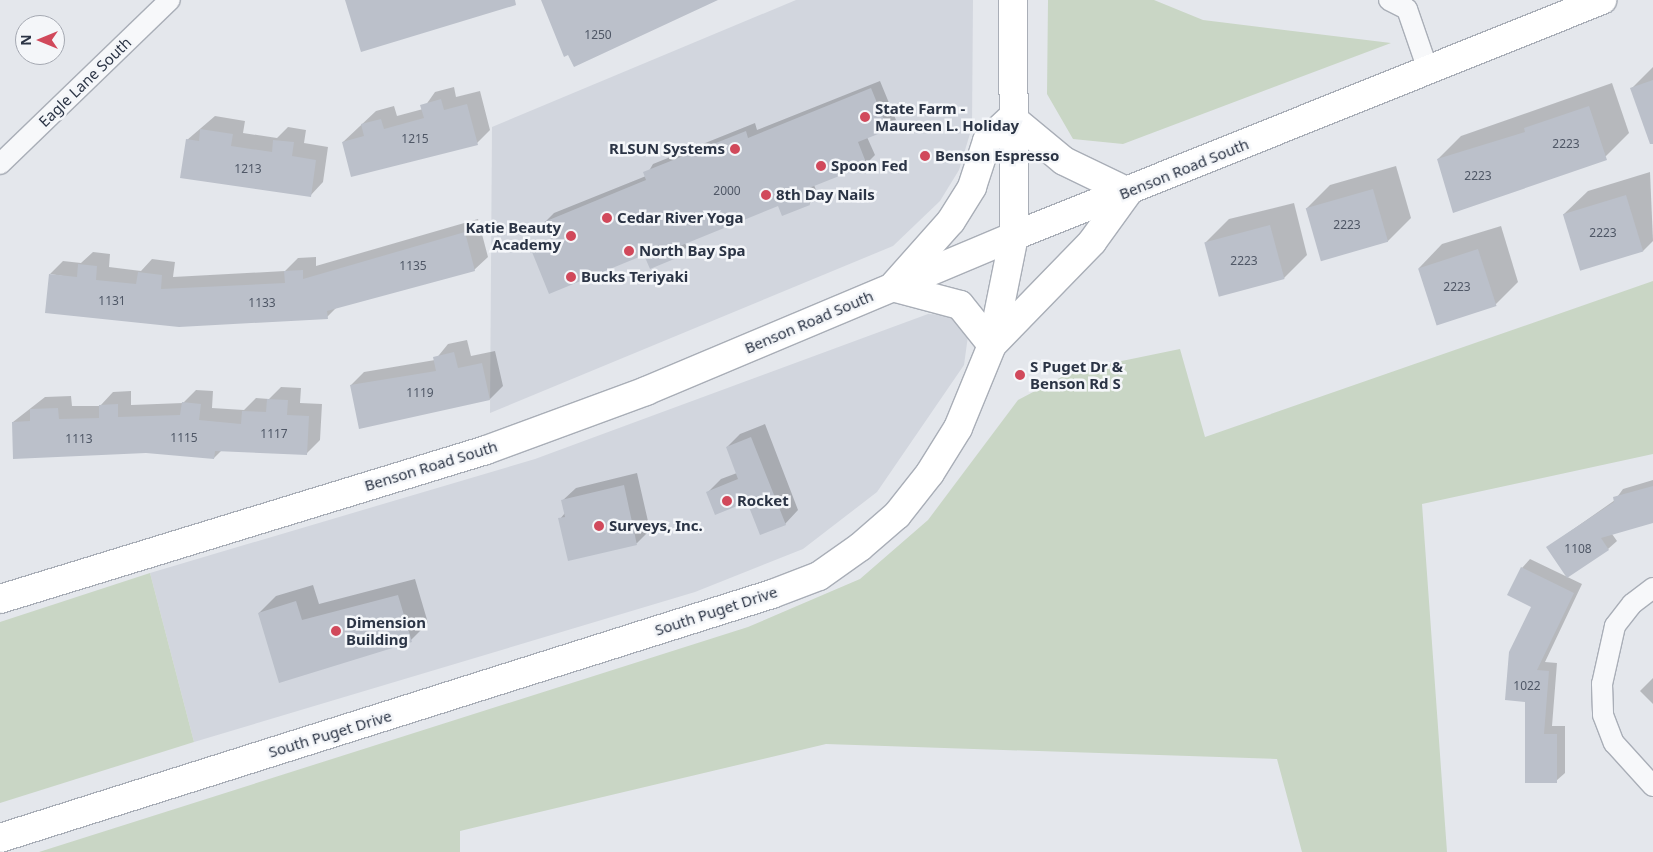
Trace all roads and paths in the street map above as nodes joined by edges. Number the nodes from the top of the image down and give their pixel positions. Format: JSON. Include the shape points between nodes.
{"nodes":[{"id":1,"x":170,"y":0,"type":"edge"},
{"id":2,"x":1013,"y":0,"type":"edge"},
{"id":3,"x":1389,"y":0,"type":"edge"},
{"id":4,"x":1602,"y":0,"type":"edge"},
{"id":5,"x":1428,"y":70,"type":"junction"},
{"id":6,"x":1012,"y":118,"type":"junction"},
{"id":7,"x":0,"y":164,"type":"edge"},
{"id":8,"x":1128,"y":192,"type":"junction"},
{"id":9,"x":1014,"y":236,"type":"junction"},
{"id":10,"x":892,"y":287,"type":"junction"},
{"id":11,"x":992,"y":345,"type":"junction"},
{"id":12,"x":1653,"y":588,"type":"edge"},
{"id":13,"x":0,"y":599,"type":"edge"},
{"id":14,"x":1653,"y":786,"type":"edge"},
{"id":15,"x":0,"y":838,"type":"edge"}],
"edges":[{"from":1,"to":7,"type":"street","name":"Eagle Lane South"},
{"from":2,"to":6,"type":"street","name":"South Puget Drive"},
{"from":3,"to":5,"type":"street","via":[[1408,9]]},
{"from":4,"to":5,"type":"street","name":"Benson Road South"},
{"from":5,"to":8,"type":"street","name":"Benson Road South"},
{"from":6,"to":8,"type":"street","via":[[1064,161]]},
{"from":6,"to":9,"type":"street","name":"South Puget Drive"},
{"from":6,"to":10,"type":"street","via":[[987,141],[972,187],[950,221]]},
{"from":8,"to":9,"type":"street","name":"Benson Road South"},
{"from":8,"to":11,"type":"street","via":[[1092,242]]},
{"from":9,"to":10,"type":"street","name":"Benson Road South"},
{"from":9,"to":11,"type":"street","name":"South Puget Drive"},
{"from":10,"to":11,"type":"street","via":[[960,305]]},
{"from":10,"to":13,"type":"street","name":"Benson Road South","via":[[646,391],[486,450]]},
{"from":11,"to":15,"type":"street","name":"South Puget Drive","via":[[958,428],[930,473],[897,515],[819,576]]},
{"from":12,"to":14,"type":"street","via":[[1632,604],[1615,626],[1602,684],[1603,715],[1614,743]]}]}
